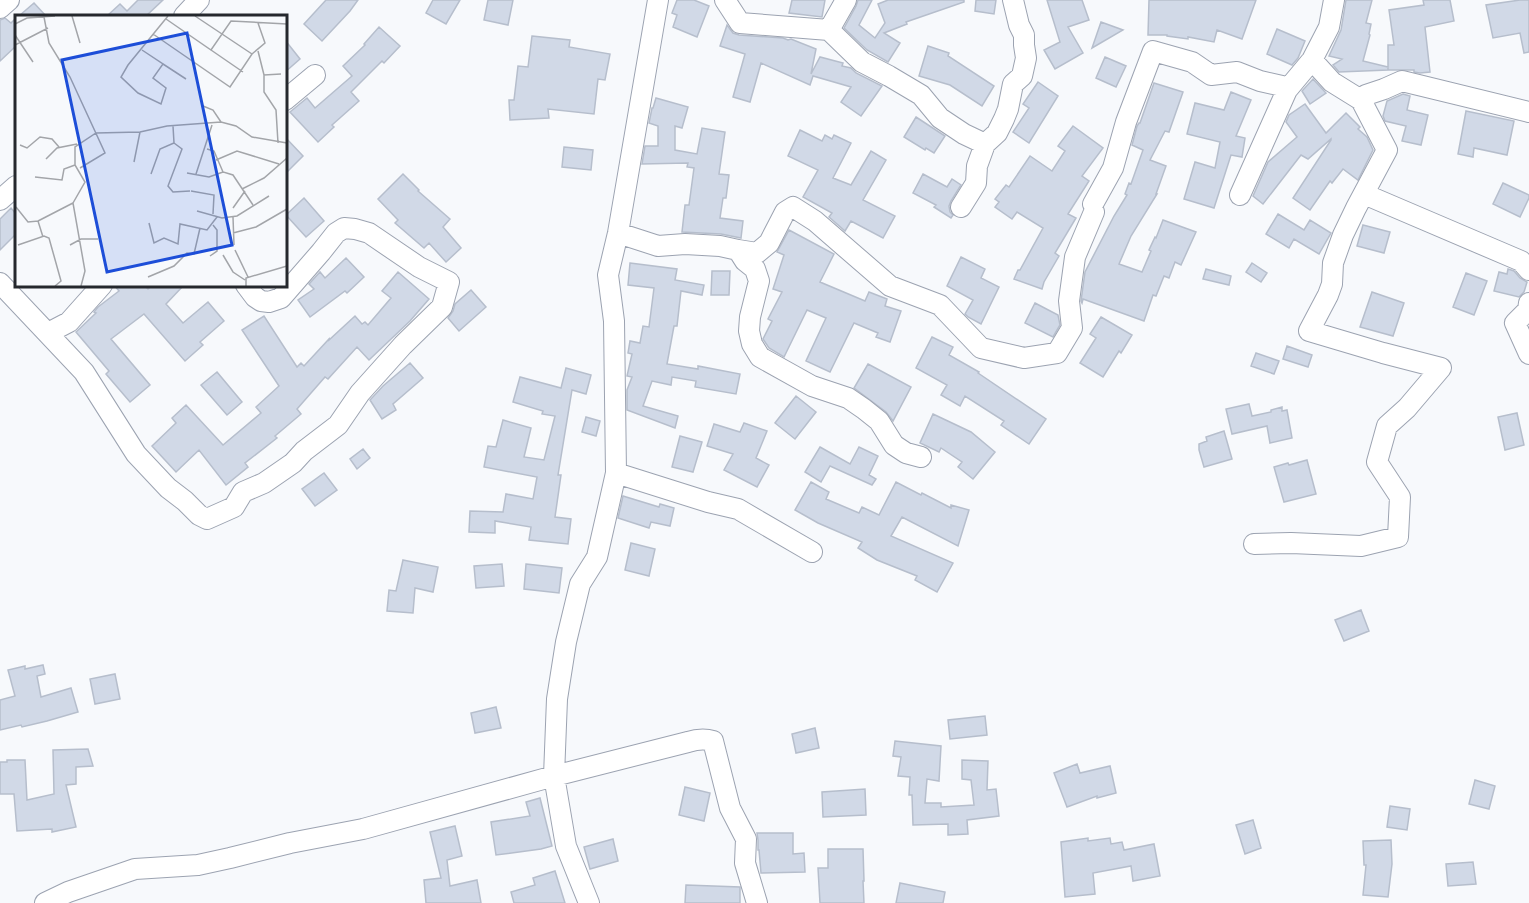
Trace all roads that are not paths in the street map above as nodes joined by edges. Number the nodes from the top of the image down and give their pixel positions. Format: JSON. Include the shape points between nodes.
{"nodes":[{"id":1,"x":9,"y":0,"type":"edge"},
{"id":2,"x":199,"y":0,"type":"edge"},
{"id":3,"x":658,"y":0,"type":"edge"},
{"id":4,"x":725,"y":0,"type":"edge"},
{"id":5,"x":846,"y":0,"type":"edge"},
{"id":6,"x":1013,"y":0,"type":"edge"},
{"id":7,"x":1334,"y":0,"type":"edge"},
{"id":8,"x":0,"y":8,"type":"edge"},
{"id":9,"x":185,"y":15,"type":"edge"},
{"id":10,"x":829,"y":30,"type":"junction"},
{"id":11,"x":1312,"y":60,"type":"junction"},
{"id":12,"x":315,"y":75,"type":"dead end"},
{"id":13,"x":1287,"y":90,"type":"junction"},
{"id":14,"x":286,"y":99,"type":"edge"},
{"id":15,"x":1361,"y":100,"type":"junction"},
{"id":16,"x":1529,"y":112,"type":"edge"},
{"id":17,"x":985,"y":144,"type":"junction"},
{"id":18,"x":15,"y":187,"type":"edge"},
{"id":19,"x":1364,"y":194,"type":"junction"},
{"id":20,"x":1240,"y":195,"type":"dead end"},
{"id":21,"x":0,"y":200,"type":"edge"},
{"id":22,"x":962,"y":207,"type":"dead end"},
{"id":23,"x":618,"y":233,"type":"junction"},
{"id":24,"x":738,"y":250,"type":"junction"},
{"id":25,"x":1529,"y":270,"type":"edge"},
{"id":26,"x":0,"y":283,"type":"edge"},
{"id":27,"x":101,"y":286,"type":"edge"},
{"id":28,"x":247,"y":286,"type":"edge"},
{"id":29,"x":1529,"y":303,"type":"edge"},
{"id":30,"x":48,"y":333,"type":"junction"},
{"id":31,"x":1529,"y":354,"type":"edge"},
{"id":32,"x":921,"y":457,"type":"dead end"},
{"id":33,"x":616,"y":473,"type":"junction"},
{"id":34,"x":1254,"y":544,"type":"dead end"},
{"id":35,"x":812,"y":552,"type":"dead end"},
{"id":36,"x":554,"y":776,"type":"junction"},
{"id":37,"x":45,"y":903,"type":"edge"},
{"id":38,"x":589,"y":903,"type":"edge"},
{"id":39,"x":757,"y":903,"type":"edge"}],
"edges":[{"from":1,"to":8,"type":"street"},
{"from":2,"to":9,"type":"street"},
{"from":3,"to":23,"type":"street"},
{"from":4,"to":10,"type":"street","via":[[740,23]]},
{"from":5,"to":10,"type":"street"},
{"from":6,"to":17,"type":"street","via":[[1024,35],[1026,58],[997,133]]},
{"from":7,"to":11,"type":"street","via":[[1329,27]]},
{"from":10,"to":17,"type":"street","via":[[862,62],[921,95],[940,118]]},
{"from":11,"to":13,"type":"street"},
{"from":11,"to":15,"type":"street","via":[[1332,82]]},
{"from":12,"to":14,"type":"street"},
{"from":13,"to":20,"type":"street"},
{"from":13,"to":24,"type":"street","via":[[1237,72],[1211,75],[1192,62],[1154,51],[1113,168],[1075,257],[1069,301],[1072,328],[1057,353],[1024,358],[981,348],[940,305],[890,286],[815,221],[793,207],[785,212],[770,243],[757,253]]},
{"from":15,"to":16,"type":"street","via":[[1402,81]]},
{"from":15,"to":19,"type":"street","via":[[1387,150]]},
{"from":17,"to":22,"type":"street","via":[[976,183]]},
{"from":18,"to":21,"type":"street"},
{"from":19,"to":25,"type":"street","via":[[1521,261]]},
{"from":19,"to":34,"type":"street","via":[[1333,263],[1328,296],[1309,331],[1441,368],[1387,426],[1377,462],[1400,497],[1398,537],[1361,546]]},
{"from":23,"to":24,"type":"street","via":[[658,246],[685,244]]},
{"from":23,"to":33,"type":"street","via":[[608,274],[614,321]]},
{"from":24,"to":32,"type":"street","via":[[755,269],[759,281],[749,331],[760,357],[812,386],[848,398],[879,421],[894,445]]},
{"from":26,"to":30,"type":"street"},
{"from":27,"to":30,"type":"street","via":[[69,322]]},
{"from":28,"to":30,"type":"street","via":[[261,302],[281,298],[344,228],[369,233],[449,282],[442,306],[360,393],[338,425],[264,483],[243,492],[234,507],[207,519],[168,488],[136,454],[84,372]]},
{"from":29,"to":31,"type":"street","via":[[1528,310],[1515,323]]},
{"from":33,"to":35,"type":"street","via":[[738,509]]},
{"from":33,"to":36,"type":"street","via":[[597,557],[580,584],[566,642],[557,699]]},
{"from":36,"to":37,"type":"street","via":[[363,829],[198,865],[135,869]]},
{"from":36,"to":38,"type":"street","via":[[566,846]]},
{"from":36,"to":39,"type":"street","via":[[697,739],[713,741],[730,808],[746,839],[745,863]]}]}
